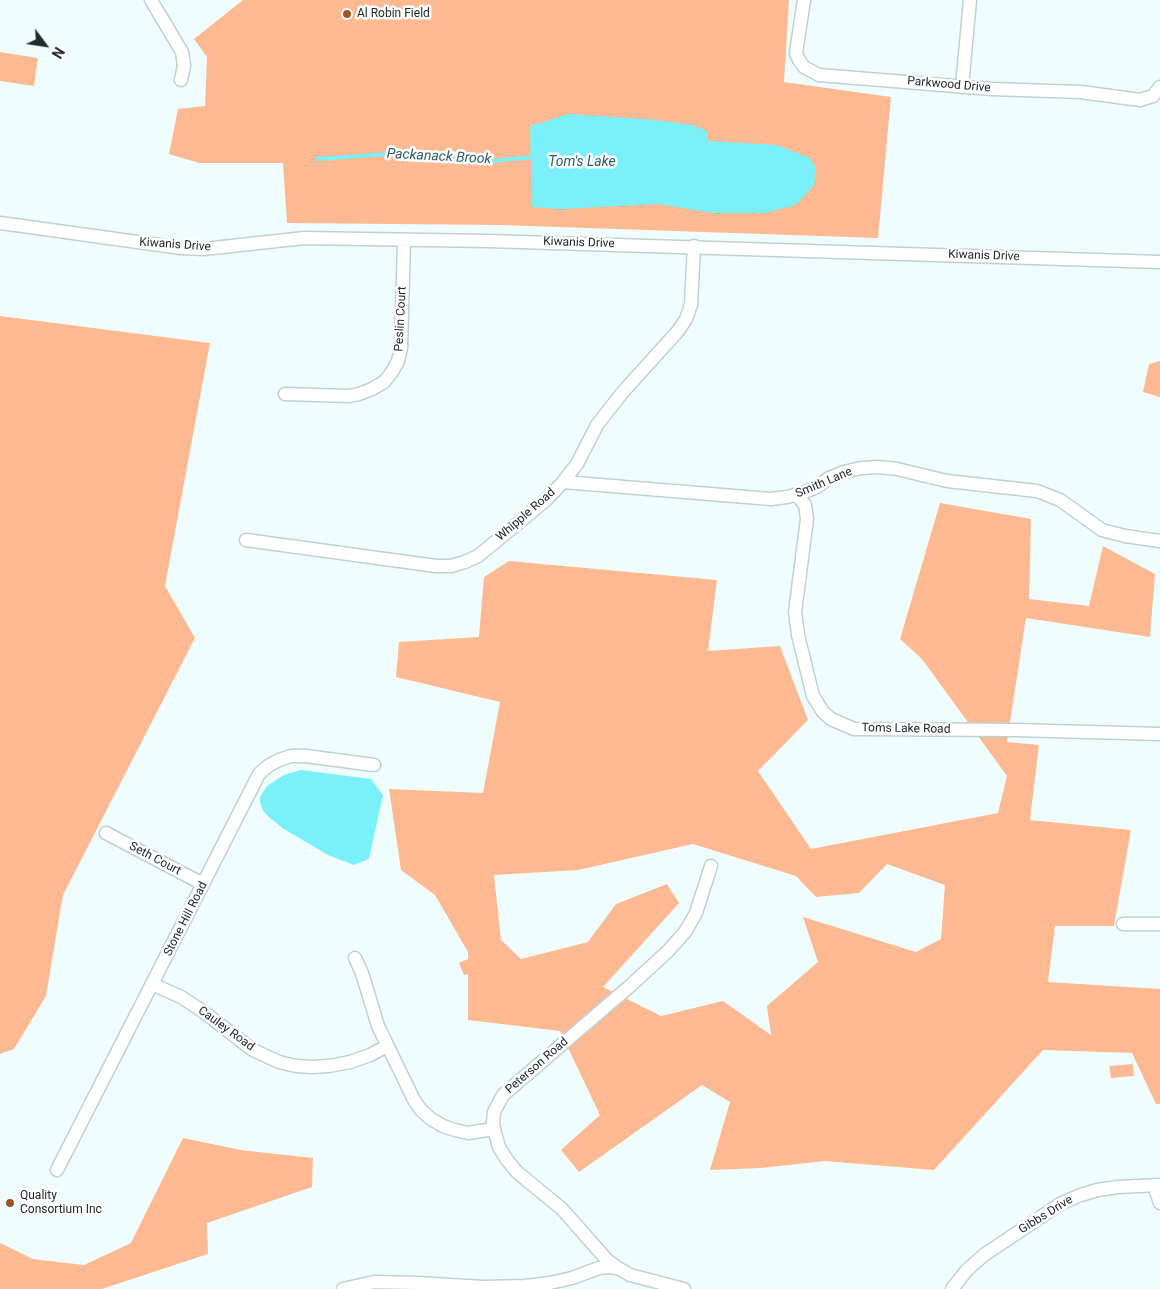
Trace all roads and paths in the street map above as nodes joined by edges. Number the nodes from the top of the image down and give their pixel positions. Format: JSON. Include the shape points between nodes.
{"nodes":[{"id":1,"x":151,"y":0,"type":"edge"},
{"id":2,"x":804,"y":0,"type":"edge"},
{"id":3,"x":970,"y":0,"type":"edge"},
{"id":4,"x":181,"y":80,"type":"dead end"},
{"id":5,"x":962,"y":87,"type":"junction"},
{"id":6,"x":1160,"y":87,"type":"edge"},
{"id":7,"x":0,"y":223,"type":"edge"},
{"id":8,"x":404,"y":240,"type":"junction"},
{"id":9,"x":694,"y":246,"type":"junction"},
{"id":10,"x":1160,"y":262,"type":"edge"},
{"id":11,"x":285,"y":394,"type":"dead end"},
{"id":12,"x":563,"y":482,"type":"junction"},
{"id":13,"x":797,"y":495,"type":"junction"},
{"id":14,"x":246,"y":540,"type":"dead end"},
{"id":15,"x":1160,"y":541,"type":"edge"},
{"id":16,"x":1160,"y":734,"type":"edge"},
{"id":17,"x":374,"y":766,"type":"dead end"},
{"id":18,"x":106,"y":834,"type":"dead end"},
{"id":19,"x":712,"y":866,"type":"dead end"},
{"id":20,"x":203,"y":884,"type":"junction"},
{"id":21,"x":1123,"y":924,"type":"dead end"},
{"id":22,"x":1160,"y":924,"type":"edge"},
{"id":23,"x":355,"y":958,"type":"dead end"},
{"id":24,"x":152,"y":984,"type":"junction"},
{"id":25,"x":388,"y":1046,"type":"junction"},
{"id":26,"x":494,"y":1129,"type":"junction"},
{"id":27,"x":57,"y":1170,"type":"dead end"},
{"id":28,"x":1157,"y":1185,"type":"edge"},
{"id":29,"x":1160,"y":1203,"type":"edge"},
{"id":30,"x":618,"y":1268,"type":"junction"},
{"id":31,"x":343,"y":1289,"type":"edge"},
{"id":32,"x":684,"y":1289,"type":"edge"},
{"id":33,"x":952,"y":1289,"type":"edge"}],
"edges":[{"from":1,"to":4,"type":"street","via":[[182,52]]},
{"from":2,"to":5,"type":"street","name":"Parkwood Drive","via":[[796,53],[811,72]]},
{"from":3,"to":5,"type":"street"},
{"from":5,"to":6,"type":"street","name":"Parkwood Drive","via":[[1081,92],[1140,100],[1153,96]]},
{"from":7,"to":8,"type":"street","name":"Kiwanis Drive","via":[[189,248],[219,248],[304,238]]},
{"from":8,"to":9,"type":"street","name":"Kiwanis Drive"},
{"from":8,"to":11,"type":"street","name":"Peslin Court","via":[[401,348],[392,372],[372,389],[349,396]]},
{"from":9,"to":10,"type":"street","name":"Kiwanis Drive"},
{"from":9,"to":12,"type":"street","name":"Whipple Road","via":[[691,305],[686,319],[597,425],[577,464]]},
{"from":12,"to":13,"type":"street","name":"Smith Lane","via":[[771,499]]},
{"from":12,"to":14,"type":"street","name":"Whipple Road","via":[[478,556],[451,566]]},
{"from":13,"to":15,"type":"street","name":"Smith Lane","via":[[844,472],[861,468],[897,469],[947,481],[1037,491],[1060,500],[1102,530]]},
{"from":13,"to":16,"type":"street","name":"Toms Lake Road","via":[[807,518],[796,604],[798,635],[813,696],[830,720],[854,729]]},
{"from":17,"to":20,"type":"street","name":"Stone Hill Road","via":[[306,756],[292,756],[268,766],[260,774]]},
{"from":18,"to":20,"type":"street","name":"Seth Court"},
{"from":19,"to":26,"type":"street","name":"Peterson Road","via":[[696,913],[685,932],[630,986],[502,1095],[494,1112]]},
{"from":20,"to":24,"type":"street","name":"Stone Hill Road"},
{"from":21,"to":22,"type":"street"},
{"from":23,"to":25,"type":"street"},
{"from":24,"to":25,"type":"street","name":"Cauley Road","via":[[201,1010],[253,1050],[279,1062],[296,1066],[330,1066],[350,1062]]},
{"from":24,"to":27,"type":"street","name":"Stone Hill Road"},
{"from":25,"to":26,"type":"street","via":[[414,1100],[431,1119],[443,1126],[468,1132]]},
{"from":26,"to":30,"type":"street","name":"Peterson Road","via":[[499,1147],[517,1172],[562,1209]]},
{"from":28,"to":29,"type":"street"},
{"from":28,"to":33,"type":"street","name":"Gibbs Drive","via":[[1097,1190],[1060,1204],[984,1255]]},
{"from":30,"to":31,"type":"street","via":[[599,1268],[572,1278],[526,1286],[374,1282]]},
{"from":30,"to":32,"type":"street"}]}
